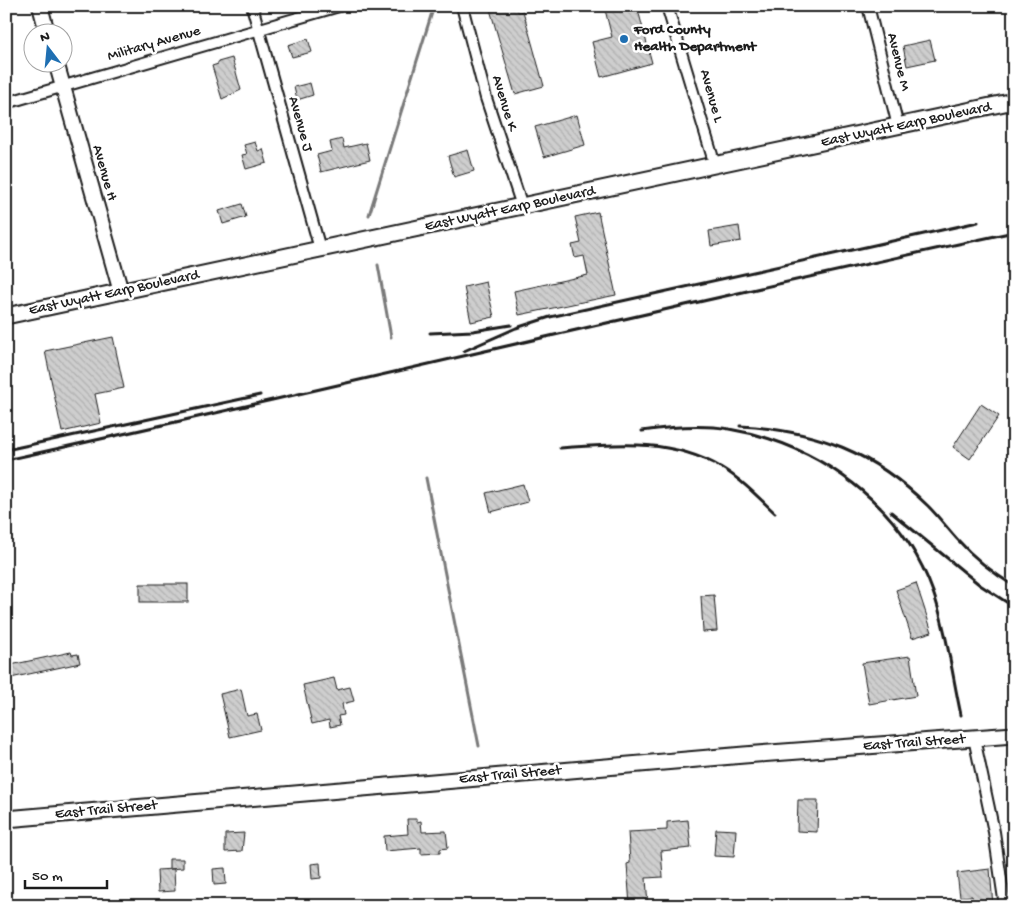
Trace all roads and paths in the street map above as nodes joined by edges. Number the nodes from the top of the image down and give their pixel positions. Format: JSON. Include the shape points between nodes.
{"nodes":[{"id":1,"x":40,"y":6,"type":"edge"},
{"id":2,"x":252,"y":6,"type":"edge"},
{"id":3,"x":339,"y":6,"type":"edge"},
{"id":4,"x":462,"y":6,"type":"edge"},
{"id":5,"x":667,"y":6,"type":"edge"},
{"id":6,"x":868,"y":6,"type":"edge"},
{"id":7,"x":44,"y":22,"type":"edge"},
{"id":8,"x":258,"y":30,"type":"junction"},
{"id":9,"x":58,"y":72,"type":"edge"},
{"id":10,"x":62,"y":86,"type":"junction"},
{"id":11,"x":1014,"y":102,"type":"edge"},
{"id":12,"x":6,"y":103,"type":"edge"},
{"id":13,"x":898,"y":126,"type":"junction"},
{"id":14,"x":715,"y":165,"type":"junction"},
{"id":15,"x":522,"y":206,"type":"junction"},
{"id":16,"x":320,"y":249,"type":"junction"},
{"id":17,"x":121,"y":292,"type":"junction"},
{"id":18,"x":6,"y":316,"type":"edge"},
{"id":19,"x":1014,"y":735,"type":"edge"},
{"id":20,"x":974,"y":738,"type":"junction"},
{"id":21,"x":6,"y":819,"type":"edge"},
{"id":22,"x":1005,"y":906,"type":"edge"}],
"edges":[{"from":1,"to":7,"type":"street"},
{"from":2,"to":8,"type":"street","name":"Avenue J"},
{"from":3,"to":8,"type":"street","name":"Military Avenue"},
{"from":4,"to":15,"type":"street","name":"Avenue K","via":[[486,98]]},
{"from":5,"to":14,"type":"street","name":"Avenue L"},
{"from":6,"to":13,"type":"street","name":"Avenue M"},
{"from":8,"to":10,"type":"street","name":"Military Avenue"},
{"from":8,"to":16,"type":"street","name":"Avenue J"},
{"from":9,"to":10,"type":"street","name":"Avenue H"},
{"from":10,"to":12,"type":"street","name":"Military Avenue"},
{"from":10,"to":17,"type":"street","name":"Avenue H"},
{"from":11,"to":13,"type":"main road","name":"East Wyatt Earp Boulevard"},
{"from":13,"to":14,"type":"main road","name":"East Wyatt Earp Boulevard"},
{"from":14,"to":15,"type":"main road","name":"East Wyatt Earp Boulevard"},
{"from":15,"to":16,"type":"main road","name":"East Wyatt Earp Boulevard"},
{"from":16,"to":17,"type":"main road","name":"East Wyatt Earp Boulevard"},
{"from":17,"to":18,"type":"main road","name":"East Wyatt Earp Boulevard"},
{"from":19,"to":20,"type":"main road","name":"East Trail Street"},
{"from":20,"to":21,"type":"main road","name":"East Trail Street"},
{"from":20,"to":22,"type":"street","via":[[994,832]]}]}
